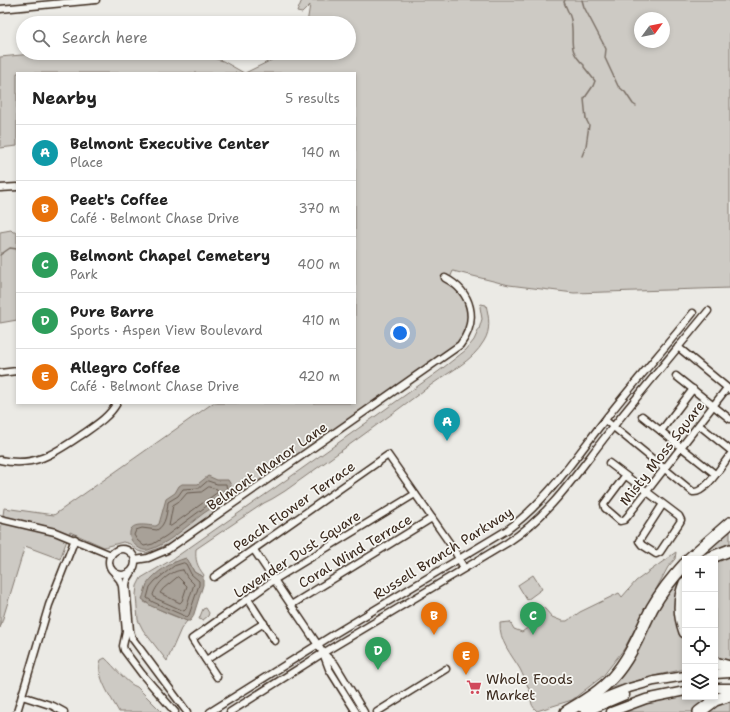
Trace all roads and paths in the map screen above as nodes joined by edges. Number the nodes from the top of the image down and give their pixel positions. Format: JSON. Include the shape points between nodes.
{"nodes":[{"id":1,"x":96,"y":0,"type":"edge"},
{"id":2,"x":0,"y":9,"type":"edge"},
{"id":3,"x":16,"y":187,"type":"edge"},
{"id":4,"x":0,"y":188,"type":"edge"},
{"id":5,"x":445,"y":278,"type":"dead end"},
{"id":6,"x":708,"y":311,"type":"dead end"},
{"id":7,"x":693,"y":313,"type":"dead end"},
{"id":8,"x":678,"y":347,"type":"junction"},
{"id":9,"x":16,"y":371,"type":"edge"},
{"id":10,"x":0,"y":373,"type":"edge"},
{"id":11,"x":676,"y":376,"type":"dead end"},
{"id":12,"x":693,"y":389,"type":"junction"},
{"id":13,"x":729,"y":389,"type":"edge"},
{"id":14,"x":116,"y":404,"type":"edge"},
{"id":15,"x":713,"y":406,"type":"junction"},
{"id":16,"x":642,"y":416,"type":"dead end"},
{"id":17,"x":730,"y":419,"type":"edge"},
{"id":18,"x":605,"y":420,"type":"junction"},
{"id":19,"x":698,"y":425,"type":"junction"},
{"id":20,"x":613,"y":427,"type":"junction"},
{"id":21,"x":661,"y":431,"type":"junction"},
{"id":22,"x":681,"y":447,"type":"junction"},
{"id":23,"x":730,"y":450,"type":"edge"},
{"id":24,"x":730,"y":455,"type":"edge"},
{"id":25,"x":0,"y":460,"type":"edge"},
{"id":26,"x":609,"y":463,"type":"dead end"},
{"id":27,"x":664,"y":469,"type":"junction"},
{"id":28,"x":715,"y":474,"type":"junction"},
{"id":29,"x":625,"y":476,"type":"junction"},
{"id":30,"x":647,"y":492,"type":"junction"},
{"id":31,"x":415,"y":494,"type":"junction"},
{"id":32,"x":664,"y":504,"type":"junction"},
{"id":33,"x":432,"y":518,"type":"junction"},
{"id":34,"x":0,"y":519,"type":"edge"},
{"id":35,"x":730,"y":523,"type":"edge"},
{"id":36,"x":75,"y":539,"type":"junction"},
{"id":37,"x":254,"y":550,"type":"junction"},
{"id":38,"x":730,"y":550,"type":"edge"},
{"id":39,"x":111,"y":556,"type":"junction"},
{"id":40,"x":692,"y":556,"type":"edge"},
{"id":41,"x":715,"y":556,"type":"edge"},
{"id":42,"x":459,"y":559,"type":"junction"},
{"id":43,"x":135,"y":560,"type":"junction"},
{"id":44,"x":464,"y":568,"type":"junction"},
{"id":45,"x":682,"y":568,"type":"edge"},
{"id":46,"x":132,"y":572,"type":"junction"},
{"id":47,"x":115,"y":574,"type":"junction"},
{"id":48,"x":214,"y":577,"type":"dead end"},
{"id":49,"x":274,"y":580,"type":"junction"},
{"id":50,"x":682,"y":589,"type":"edge"},
{"id":51,"x":248,"y":599,"type":"junction"},
{"id":52,"x":291,"y":604,"type":"junction"},
{"id":53,"x":264,"y":623,"type":"junction"},
{"id":54,"x":684,"y":628,"type":"edge"},
{"id":55,"x":276,"y":641,"type":"dead end"},
{"id":56,"x":318,"y":644,"type":"junction"},
{"id":57,"x":323,"y":653,"type":"junction"},
{"id":58,"x":206,"y":660,"type":"junction"},
{"id":59,"x":718,"y":665,"type":"edge"},
{"id":60,"x":730,"y":667,"type":"edge"},
{"id":61,"x":446,"y":669,"type":"dead end"},
{"id":62,"x":730,"y":673,"type":"edge"},
{"id":63,"x":718,"y":674,"type":"edge"},
{"id":64,"x":682,"y":676,"type":"edge"},
{"id":65,"x":217,"y":677,"type":"dead end"},
{"id":66,"x":654,"y":681,"type":"junction"},
{"id":67,"x":718,"y":688,"type":"edge"},
{"id":68,"x":730,"y":688,"type":"edge"},
{"id":69,"x":682,"y":692,"type":"edge"},
{"id":70,"x":730,"y":695,"type":"edge"},
{"id":71,"x":22,"y":696,"type":"junction"},
{"id":72,"x":17,"y":712,"type":"edge"},
{"id":73,"x":64,"y":712,"type":"edge"},
{"id":74,"x":175,"y":712,"type":"edge"},
{"id":75,"x":187,"y":712,"type":"edge"},
{"id":76,"x":210,"y":712,"type":"edge"},
{"id":77,"x":230,"y":712,"type":"edge"},
{"id":78,"x":356,"y":712,"type":"edge"},
{"id":79,"x":364,"y":712,"type":"edge"},
{"id":80,"x":378,"y":712,"type":"edge"},
{"id":81,"x":567,"y":712,"type":"edge"},
{"id":82,"x":585,"y":712,"type":"edge"},
{"id":83,"x":611,"y":712,"type":"edge"},
{"id":84,"x":699,"y":712,"type":"edge"}],
"edges":[{"from":1,"to":2,"type":"street"},
{"from":3,"to":4,"type":"street"},
{"from":5,"to":43,"type":"street","name":"Belmont Manor Lane","via":[[458,286],[469,304],[470,325],[460,345],[167,550]]},
{"from":6,"to":8,"type":"street","name":"Russell Branch Parkway"},
{"from":7,"to":18,"type":"street","name":"Russell Branch Parkway"},
{"from":8,"to":13,"type":"street"},
{"from":8,"to":20,"type":"street","name":"Russell Branch Parkway"},
{"from":9,"to":10,"type":"street"},
{"from":11,"to":12,"type":"street"},
{"from":12,"to":15,"type":"street"},
{"from":12,"to":21,"type":"street"},
{"from":13,"to":15,"type":"street","name":"Misty Moss Square"},
{"from":14,"to":25,"type":"street","via":[[102,420],[58,452],[28,462]]},
{"from":15,"to":17,"type":"street"},
{"from":15,"to":19,"type":"street","name":"Misty Moss Square"},
{"from":16,"to":21,"type":"street"},
{"from":18,"to":20,"type":"street"},
{"from":18,"to":42,"type":"street","name":"Russell Branch Parkway","via":[[536,506],[507,530]]},
{"from":19,"to":22,"type":"street","name":"Misty Moss Square"},
{"from":19,"to":23,"type":"street"},
{"from":20,"to":27,"type":"street"},
{"from":20,"to":44,"type":"street","name":"Russell Branch Parkway","via":[[539,518],[520,535]]},
{"from":21,"to":22,"type":"street"},
{"from":22,"to":27,"type":"street","name":"Misty Moss Square"},
{"from":22,"to":28,"type":"street"},
{"from":24,"to":28,"type":"street"},
{"from":26,"to":29,"type":"street"},
{"from":27,"to":28,"type":"street","via":[[696,493],[704,489]]},
{"from":27,"to":30,"type":"street","name":"Misty Moss Square"},
{"from":29,"to":30,"type":"street"},
{"from":29,"to":30,"type":"street","name":"Misty Moss Square","via":[[604,504],[618,520],[626,518]]},
{"from":30,"to":32,"type":"street"},
{"from":31,"to":33,"type":"street"},
{"from":31,"to":37,"type":"street","name":"Peach Flower Terrace","via":[[388,455]]},
{"from":31,"to":49,"type":"street","name":"Lavender Dust Square"},
{"from":32,"to":32,"type":"street","via":[[681,520],[660,552],[656,554],[639,541]]},
{"from":33,"to":42,"type":"street"},
{"from":33,"to":52,"type":"street","name":"Coral Wind Terrace"},
{"from":34,"to":36,"type":"street"},
{"from":35,"to":40,"type":"highway"},
{"from":36,"to":39,"type":"street"},
{"from":36,"to":71,"type":"street","via":[[49,605]]},
{"from":37,"to":48,"type":"street","name":"Peach Flower Terrace"},
{"from":37,"to":49,"type":"street"},
{"from":38,"to":41,"type":"highway"},
{"from":39,"to":43,"type":"street","via":[[117,550],[126,550],[131,552]]},
{"from":39,"to":47,"type":"street","via":[[109,563]]},
{"from":42,"to":44,"type":"street"},
{"from":42,"to":56,"type":"street","name":"Russell Branch Parkway"},
{"from":43,"to":46,"type":"street"},
{"from":44,"to":57,"type":"street","name":"Russell Branch Parkway"},
{"from":45,"to":81,"type":"highway","via":[[653,607],[622,666],[602,688]]},
{"from":46,"to":47,"type":"street","via":[[123,576]]},
{"from":46,"to":75,"type":"street","via":[[126,585],[132,638]]},
{"from":47,"to":74,"type":"street","via":[[122,586],[126,632],[124,650]]},
{"from":49,"to":51,"type":"street","name":"Lavender Dust Square"},
{"from":49,"to":52,"type":"street"},
{"from":50,"to":54,"type":"highway","via":[[679,606]]},
{"from":51,"to":53,"type":"street"},
{"from":51,"to":58,"type":"street","name":"Lavender Dust Square","via":[[192,639]]},
{"from":52,"to":56,"type":"street"},
{"from":53,"to":55,"type":"street"},
{"from":53,"to":58,"type":"street"},
{"from":56,"to":57,"type":"street"},
{"from":56,"to":76,"type":"street","name":"Russell Branch Parkway"},
{"from":57,"to":77,"type":"street","name":"Russell Branch Parkway"},
{"from":57,"to":78,"type":"street","via":[[329,668]]},
{"from":57,"to":79,"type":"street","via":[[335,664]]},
{"from":58,"to":65,"type":"street","name":"Lavender Dust Square"},
{"from":59,"to":60,"type":"highway"},
{"from":61,"to":80,"type":"street"},
{"from":62,"to":63,"type":"main road"},
{"from":64,"to":66,"type":"main road"},
{"from":66,"to":81,"type":"main road"},
{"from":66,"to":82,"type":"main road"},
{"from":67,"to":68,"type":"main road"},
{"from":69,"to":83,"type":"main road"},
{"from":70,"to":84,"type":"highway","via":[[715,700]]},
{"from":71,"to":72,"type":"street"},
{"from":71,"to":73,"type":"street"}]}
